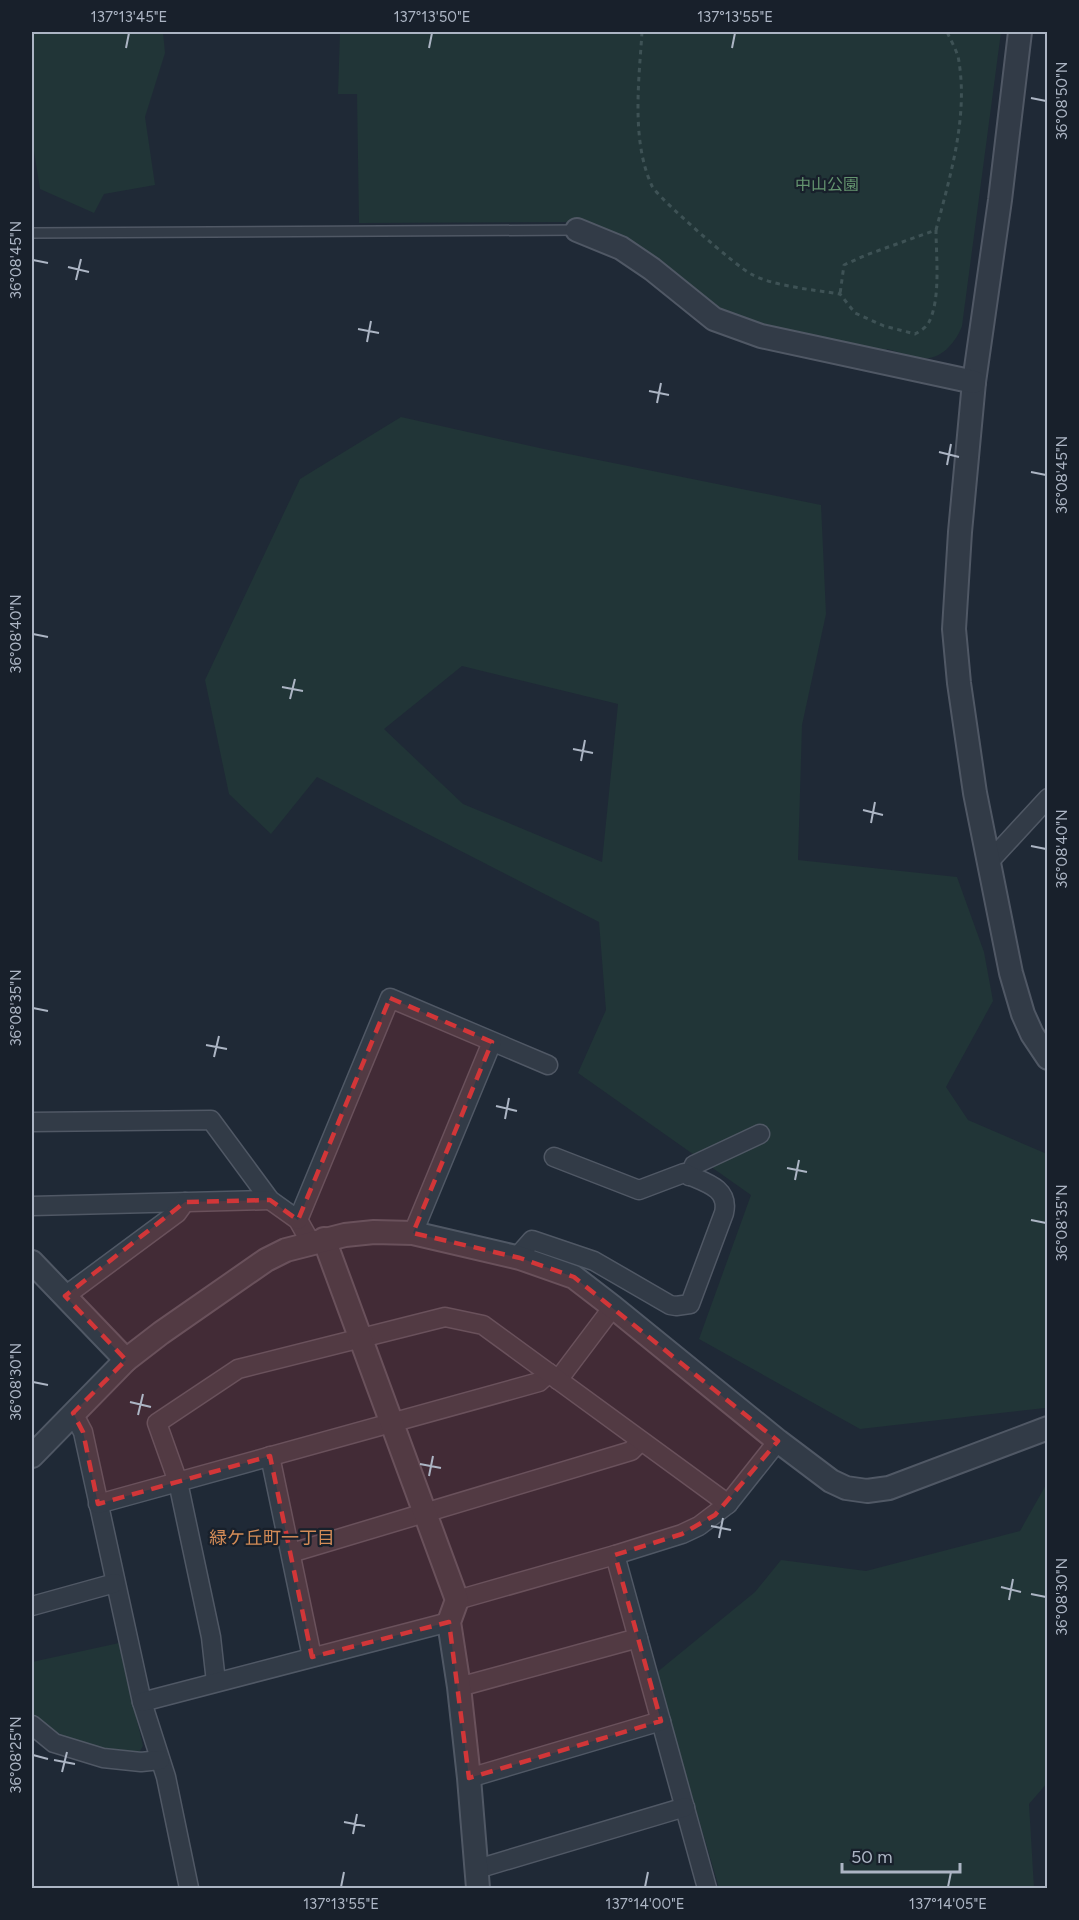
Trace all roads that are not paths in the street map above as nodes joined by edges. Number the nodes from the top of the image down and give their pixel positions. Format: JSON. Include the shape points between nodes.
{"nodes":[{"id":1,"x":1020,"y":32,"type":"edge"},
{"id":2,"x":577,"y":230,"type":"joint"},
{"id":3,"x":32,"y":233,"type":"edge"},
{"id":4,"x":974,"y":382,"type":"junction"},
{"id":5,"x":1047,"y":798,"type":"edge"},
{"id":6,"x":989,"y":862,"type":"junction"},
{"id":7,"x":492,"y":1042,"type":"junction"},
{"id":8,"x":1047,"y":1059,"type":"edge"},
{"id":9,"x":548,"y":1065,"type":"dead end"},
{"id":10,"x":32,"y":1122,"type":"edge"},
{"id":11,"x":760,"y":1134,"type":"dead end"},
{"id":12,"x":554,"y":1157,"type":"dead end"},
{"id":13,"x":689,"y":1176,"type":"junction"},
{"id":14,"x":270,"y":1200,"type":"junction"},
{"id":15,"x":185,"y":1202,"type":"junction"},
{"id":16,"x":32,"y":1206,"type":"edge"},
{"id":17,"x":298,"y":1220,"type":"junction"},
{"id":18,"x":413,"y":1233,"type":"junction"},
{"id":19,"x":317,"y":1241,"type":"junction"},
{"id":20,"x":517,"y":1257,"type":"junction"},
{"id":21,"x":32,"y":1262,"type":"edge"},
{"id":22,"x":65,"y":1296,"type":"junction"},
{"id":23,"x":614,"y":1306,"type":"junction"},
{"id":24,"x":360,"y":1337,"type":"junction"},
{"id":25,"x":126,"y":1360,"type":"junction"},
{"id":26,"x":553,"y":1376,"type":"junction"},
{"id":27,"x":73,"y":1413,"type":"junction"},
{"id":28,"x":393,"y":1422,"type":"junction"},
{"id":29,"x":1047,"y":1428,"type":"edge"},
{"id":30,"x":641,"y":1441,"type":"junction"},
{"id":31,"x":778,"y":1441,"type":"junction"},
{"id":32,"x":32,"y":1456,"type":"edge"},
{"id":33,"x":270,"y":1456,"type":"junction"},
{"id":34,"x":178,"y":1482,"type":"junction"},
{"id":35,"x":98,"y":1504,"type":"junction"},
{"id":36,"x":728,"y":1504,"type":"junction"},
{"id":37,"x":425,"y":1512,"type":"junction"},
{"id":38,"x":291,"y":1553,"type":"junction"},
{"id":39,"x":615,"y":1555,"type":"junction"},
{"id":40,"x":115,"y":1583,"type":"junction"},
{"id":41,"x":457,"y":1600,"type":"junction"},
{"id":42,"x":32,"y":1606,"type":"edge"},
{"id":43,"x":448,"y":1622,"type":"junction"},
{"id":44,"x":638,"y":1638,"type":"junction"},
{"id":45,"x":312,"y":1657,"type":"junction"},
{"id":46,"x":216,"y":1682,"type":"junction"},
{"id":47,"x":459,"y":1687,"type":"junction"},
{"id":48,"x":141,"y":1701,"type":"junction"},
{"id":49,"x":661,"y":1721,"type":"junction"},
{"id":50,"x":32,"y":1725,"type":"edge"},
{"id":51,"x":160,"y":1760,"type":"junction"},
{"id":52,"x":469,"y":1778,"type":"junction"},
{"id":53,"x":685,"y":1807,"type":"junction"},
{"id":54,"x":477,"y":1879,"type":"edge"},
{"id":55,"x":189,"y":1888,"type":"edge"},
{"id":56,"x":707,"y":1888,"type":"edge"}],
"edges":[{"from":1,"to":4,"type":"street"},
{"from":2,"to":3,"type":"lane"},
{"from":2,"to":4,"type":"street","via":[[621,248],[714,320],[761,336]]},
{"from":4,"to":6,"type":"street","via":[[954,629],[963,717]]},
{"from":5,"to":6,"type":"street"},
{"from":6,"to":8,"type":"street","via":[[1023,1014]]},
{"from":7,"to":9,"type":"street"},
{"from":7,"to":17,"type":"street","via":[[390,998]]},
{"from":7,"to":18,"type":"street"},
{"from":10,"to":14,"type":"street","via":[[212,1120]]},
{"from":11,"to":13,"type":"street","via":[[693,1165]]},
{"from":12,"to":13,"type":"street","via":[[639,1190],[684,1173]]},
{"from":13,"to":20,"type":"street","via":[[715,1187],[726,1204],[690,1304],[670,1305],[594,1262],[532,1240]]},
{"from":14,"to":15,"type":"street"},
{"from":14,"to":17,"type":"street"},
{"from":15,"to":16,"type":"street"},
{"from":15,"to":22,"type":"street","via":[[177,1213]]},
{"from":17,"to":19,"type":"street"},
{"from":18,"to":19,"type":"street","via":[[374,1232]]},
{"from":18,"to":20,"type":"street"},
{"from":19,"to":24,"type":"street"},
{"from":19,"to":25,"type":"street","via":[[266,1260]]},
{"from":20,"to":23,"type":"street","via":[[574,1277]]},
{"from":21,"to":22,"type":"street"},
{"from":22,"to":25,"type":"street"},
{"from":23,"to":26,"type":"street"},
{"from":23,"to":31,"type":"street"},
{"from":24,"to":26,"type":"street","via":[[445,1317],[483,1325]]},
{"from":24,"to":28,"type":"street"},
{"from":24,"to":34,"type":"street","via":[[238,1369],[157,1423]]},
{"from":25,"to":27,"type":"street"},
{"from":26,"to":28,"type":"street"},
{"from":26,"to":30,"type":"street"},
{"from":27,"to":32,"type":"street"},
{"from":27,"to":35,"type":"street","via":[[83,1432]]},
{"from":28,"to":33,"type":"street"},
{"from":28,"to":37,"type":"street"},
{"from":29,"to":31,"type":"street","via":[[889,1488],[867,1491],[831,1481]]},
{"from":30,"to":36,"type":"street"},
{"from":30,"to":37,"type":"street","via":[[631,1450]]},
{"from":31,"to":36,"type":"street"},
{"from":33,"to":34,"type":"street"},
{"from":33,"to":38,"type":"street"},
{"from":34,"to":35,"type":"street"},
{"from":34,"to":46,"type":"street","via":[[211,1637]]},
{"from":35,"to":40,"type":"street"},
{"from":36,"to":39,"type":"street","via":[[699,1526]]},
{"from":37,"to":38,"type":"street"},
{"from":37,"to":41,"type":"street"},
{"from":38,"to":45,"type":"street"},
{"from":39,"to":41,"type":"street"},
{"from":39,"to":44,"type":"street"},
{"from":40,"to":42,"type":"street"},
{"from":40,"to":48,"type":"street"},
{"from":41,"to":43,"type":"street"},
{"from":43,"to":45,"type":"street"},
{"from":43,"to":47,"type":"street"},
{"from":44,"to":47,"type":"street"},
{"from":44,"to":49,"type":"street"},
{"from":45,"to":46,"type":"street"},
{"from":46,"to":48,"type":"street"},
{"from":47,"to":52,"type":"street"},
{"from":48,"to":51,"type":"street"},
{"from":49,"to":52,"type":"street"},
{"from":49,"to":53,"type":"street"},
{"from":50,"to":51,"type":"street","via":[[54,1743],[86,1754],[123,1761]]},
{"from":51,"to":55,"type":"street"},
{"from":52,"to":54,"type":"street"},
{"from":53,"to":54,"type":"street"},
{"from":53,"to":56,"type":"street"}]}
